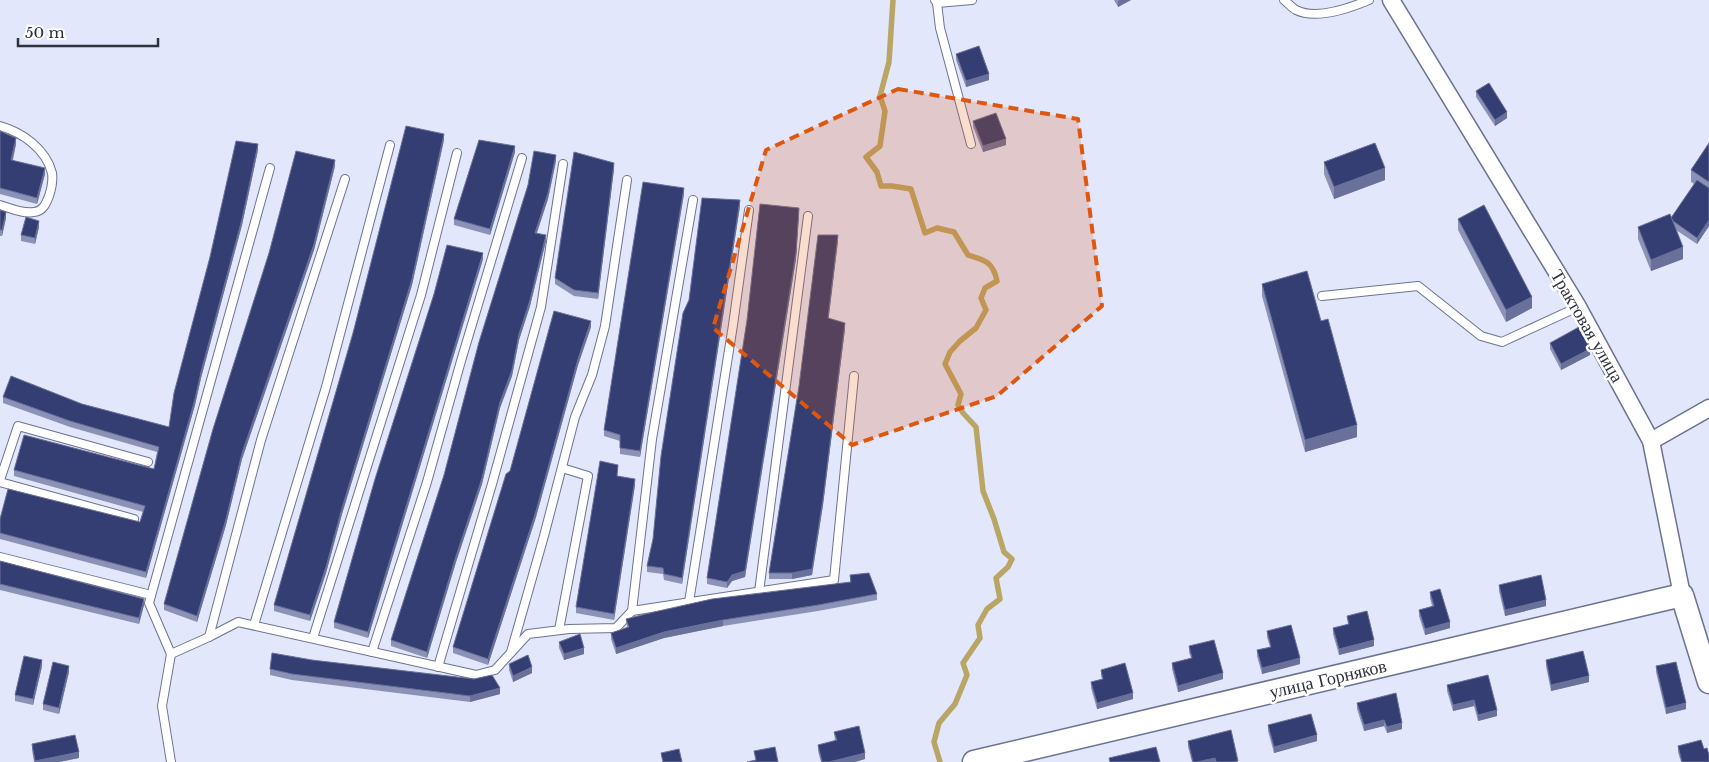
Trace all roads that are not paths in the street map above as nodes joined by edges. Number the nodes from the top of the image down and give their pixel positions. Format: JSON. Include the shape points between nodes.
{"nodes":[{"id":1,"x":972,"y":0,"type":"edge"},
{"id":2,"x":1284,"y":0,"type":"edge"},
{"id":3,"x":1369,"y":0,"type":"edge"},
{"id":4,"x":1391,"y":0,"type":"edge"},
{"id":5,"x":936,"y":2,"type":"edge"},
{"id":6,"x":0,"y":126,"type":"edge"},
{"id":7,"x":971,"y":144,"type":"dead end"},
{"id":8,"x":390,"y":145,"type":"dead end"},
{"id":9,"x":457,"y":153,"type":"dead end"},
{"id":10,"x":522,"y":158,"type":"dead end"},
{"id":11,"x":563,"y":164,"type":"dead end"},
{"id":12,"x":270,"y":168,"type":"dead end"},
{"id":13,"x":345,"y":179,"type":"dead end"},
{"id":14,"x":628,"y":180,"type":"dead end"},
{"id":15,"x":693,"y":200,"type":"dead end"},
{"id":16,"x":0,"y":205,"type":"edge"},
{"id":17,"x":749,"y":210,"type":"dead end"},
{"id":18,"x":808,"y":216,"type":"dead end"},
{"id":19,"x":1322,"y":296,"type":"dead end"},
{"id":20,"x":1578,"y":307,"type":"junction"},
{"id":21,"x":854,"y":376,"type":"dead end"},
{"id":22,"x":1709,"y":408,"type":"edge"},
{"id":23,"x":1651,"y":441,"type":"junction"},
{"id":24,"x":148,"y":462,"type":"dead end"},
{"id":25,"x":2,"y":467,"type":"edge"},
{"id":26,"x":562,"y":468,"type":"junction"},
{"id":27,"x":0,"y":481,"type":"edge"},
{"id":28,"x":134,"y":519,"type":"edge"},
{"id":29,"x":0,"y":557,"type":"edge"},
{"id":30,"x":759,"y":592,"type":"junction"},
{"id":31,"x":151,"y":595,"type":"junction"},
{"id":32,"x":1682,"y":595,"type":"junction"},
{"id":33,"x":689,"y":602,"type":"junction"},
{"id":34,"x":632,"y":611,"type":"junction"},
{"id":35,"x":254,"y":625,"type":"junction"},
{"id":36,"x":559,"y":630,"type":"junction"},
{"id":37,"x":209,"y":637,"type":"junction"},
{"id":38,"x":313,"y":638,"type":"junction"},
{"id":39,"x":372,"y":652,"type":"junction"},
{"id":40,"x":171,"y":654,"type":"junction"},
{"id":41,"x":510,"y":654,"type":"junction"},
{"id":42,"x":438,"y":666,"type":"junction"},
{"id":43,"x":1709,"y":682,"type":"edge"},
{"id":44,"x":171,"y":762,"type":"edge"},
{"id":45,"x":974,"y":762,"type":"edge"}],
"edges":[{"from":1,"to":5,"type":"lane"},
{"from":2,"to":3,"type":"lane","via":[[1297,10],[1315,13],[1344,10]]},
{"from":4,"to":20,"type":"street","name":"Трактовая улица"},
{"from":5,"to":7,"type":"lane"},
{"from":6,"to":16,"type":"lane","via":[[27,138],[39,150],[52,174],[46,205],[40,210],[22,211]]},
{"from":8,"to":35,"type":"lane","via":[[326,388]]},
{"from":9,"to":38,"type":"lane","via":[[421,295]]},
{"from":10,"to":39,"type":"lane","via":[[427,482]]},
{"from":11,"to":42,"type":"lane","via":[[541,307]]},
{"from":12,"to":31,"type":"lane"},
{"from":13,"to":37,"type":"lane","via":[[261,440]]},
{"from":14,"to":26,"type":"lane","via":[[605,326]]},
{"from":15,"to":34,"type":"lane","via":[[652,439]]},
{"from":17,"to":33,"type":"lane"},
{"from":18,"to":30,"type":"lane"},
{"from":19,"to":20,"type":"lane","via":[[1418,286],[1481,336],[1502,342]]},
{"from":20,"to":23,"type":"street","name":"Трактовая улица"},
{"from":21,"to":30,"type":"lane","via":[[834,580]]},
{"from":22,"to":23,"type":"street"},
{"from":23,"to":32,"type":"street","name":"Трактовая улица"},
{"from":24,"to":25,"type":"lane","via":[[18,426]]},
{"from":25,"to":27,"type":"lane"},
{"from":26,"to":36,"type":"lane","via":[[588,476]]},
{"from":26,"to":41,"type":"lane"},
{"from":27,"to":28,"type":"lane"},
{"from":29,"to":31,"type":"lane"},
{"from":30,"to":33,"type":"lane"},
{"from":31,"to":40,"type":"lane","via":[[149,602]]},
{"from":32,"to":43,"type":"street","name":"Трактовая улица"},
{"from":32,"to":45,"type":"street","name":"улица Горняков"},
{"from":33,"to":34,"type":"lane"},
{"from":34,"to":36,"type":"lane","via":[[616,628]]},
{"from":35,"to":37,"type":"lane","via":[[238,622]]},
{"from":35,"to":38,"type":"lane"},
{"from":36,"to":41,"type":"lane","via":[[528,634]]},
{"from":37,"to":40,"type":"lane"},
{"from":38,"to":39,"type":"lane"},
{"from":39,"to":42,"type":"lane"},
{"from":40,"to":44,"type":"lane","via":[[162,706]]},
{"from":41,"to":42,"type":"lane","via":[[495,670],[476,675]]}]}
